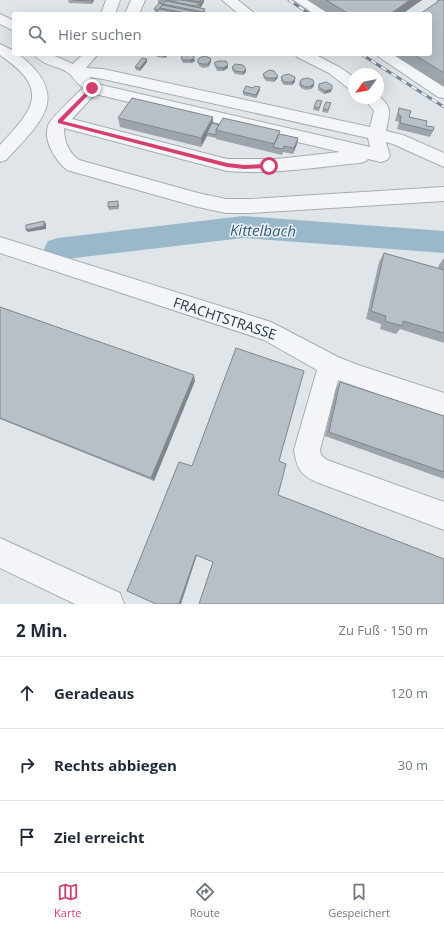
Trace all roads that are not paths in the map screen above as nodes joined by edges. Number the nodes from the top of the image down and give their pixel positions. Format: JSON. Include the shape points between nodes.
{"nodes":[{"id":1,"x":113,"y":0,"type":"edge"},
{"id":2,"x":138,"y":0,"type":"edge"},
{"id":3,"x":150,"y":0,"type":"edge"},
{"id":4,"x":213,"y":0,"type":"edge"},
{"id":5,"x":229,"y":0,"type":"edge"},
{"id":6,"x":301,"y":0,"type":"edge"},
{"id":7,"x":109,"y":12,"type":"edge"},
{"id":8,"x":133,"y":12,"type":"edge"},
{"id":9,"x":146,"y":12,"type":"edge"},
{"id":10,"x":229,"y":12,"type":"edge"},
{"id":11,"x":245,"y":12,"type":"edge"},
{"id":12,"x":320,"y":12,"type":"edge"},
{"id":13,"x":0,"y":18,"type":"edge"},
{"id":14,"x":12,"y":26,"type":"edge"},
{"id":15,"x":0,"y":48,"type":"edge"},
{"id":16,"x":44,"y":56,"type":"edge"},
{"id":17,"x":90,"y":56,"type":"edge"},
{"id":18,"x":306,"y":56,"type":"edge"},
{"id":19,"x":387,"y":56,"type":"edge"},
{"id":20,"x":76,"y":71,"type":"junction"},
{"id":21,"x":348,"y":80,"type":"edge"},
{"id":22,"x":92,"y":88,"type":"junction"},
{"id":23,"x":444,"y":93,"type":"edge"},
{"id":24,"x":379,"y":104,"type":"edge"},
{"id":25,"x":59,"y":122,"type":"junction"},
{"id":26,"x":377,"y":134,"type":"junction"},
{"id":27,"x":0,"y":156,"type":"edge"},
{"id":28,"x":381,"y":156,"type":"junction"},
{"id":29,"x":437,"y":157,"type":"edge"},
{"id":30,"x":444,"y":194,"type":"edge"},
{"id":31,"x":0,"y":245,"type":"edge"},
{"id":32,"x":330,"y":365,"type":"junction"},
{"id":33,"x":444,"y":405,"type":"edge"},
{"id":34,"x":444,"y":516,"type":"edge"},
{"id":35,"x":0,"y":553,"type":"edge"},
{"id":36,"x":109,"y":604,"type":"edge"}],
"edges":[{"from":1,"to":7,"type":"street"},
{"from":2,"to":8,"type":"street"},
{"from":3,"to":9,"type":"street"},
{"from":4,"to":10,"type":"street"},
{"from":5,"to":11,"type":"street"},
{"from":6,"to":12,"type":"street"},
{"from":13,"to":14,"type":"street"},
{"from":15,"to":27,"type":"street","via":[[25,68],[38,85],[40,98],[39,107],[33,116]]},
{"from":16,"to":20,"type":"street"},
{"from":17,"to":20,"type":"street"},
{"from":18,"to":21,"type":"street","via":[[334,70]]},
{"from":19,"to":23,"type":"street"},
{"from":20,"to":22,"type":"street"},
{"from":20,"to":26,"type":"street","via":[[103,74]]},
{"from":22,"to":25,"type":"street"},
{"from":22,"to":28,"type":"street"},
{"from":24,"to":26,"type":"street","via":[[382,116]]},
{"from":25,"to":28,"type":"street","via":[[227,165],[269,166]]},
{"from":25,"to":30,"type":"street","via":[[55,131],[61,154],[73,165],[226,206]]},
{"from":26,"to":28,"type":"street"},
{"from":26,"to":29,"type":"street","via":[[397,139]]},
{"from":28,"to":29,"type":"street"},
{"from":31,"to":32,"type":"street","name":"FRACHTSTRASSE","via":[[271,332]]},
{"from":32,"to":33,"type":"street","name":"FRACHTSTRASSE","via":[[355,376]]},
{"from":32,"to":34,"type":"street","via":[[307,450],[309,462],[319,470]]},
{"from":35,"to":36,"type":"street"}]}
